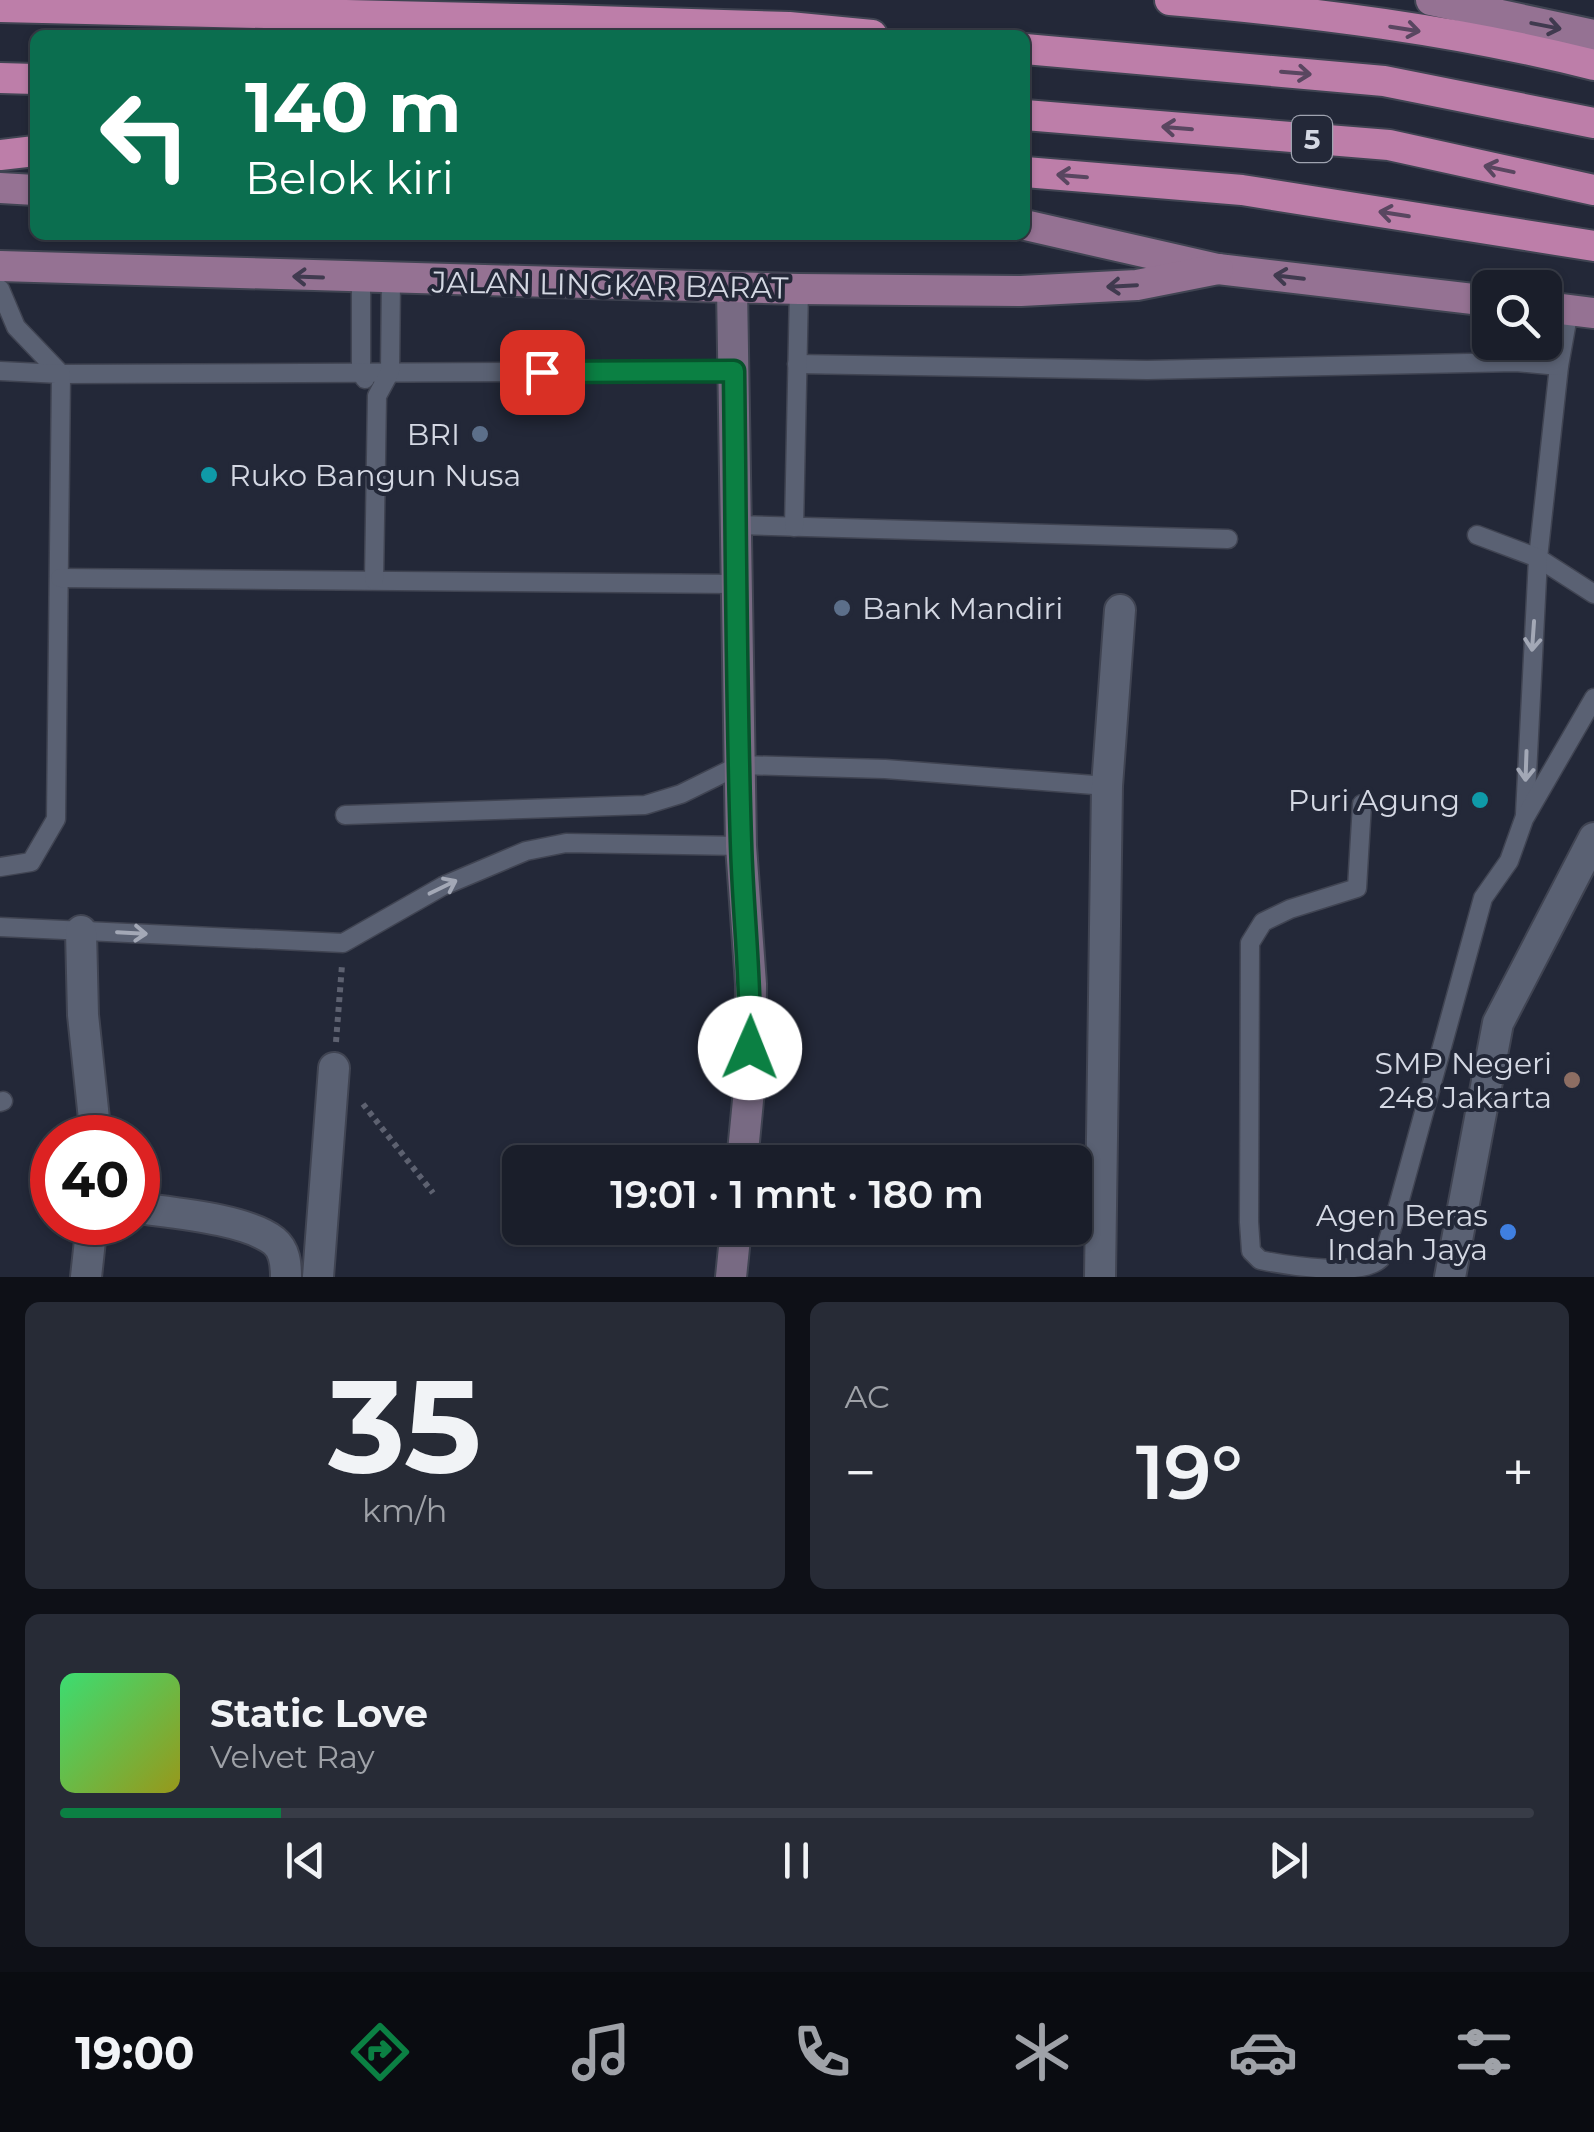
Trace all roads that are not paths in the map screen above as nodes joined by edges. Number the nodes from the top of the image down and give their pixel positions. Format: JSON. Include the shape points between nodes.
{"nodes":[{"id":1,"x":1170,"y":0,"type":"edge"},
{"id":2,"x":1430,"y":0,"type":"edge"},
{"id":3,"x":1469,"y":5,"type":"edge"},
{"id":4,"x":0,"y":8,"type":"edge"},
{"id":5,"x":813,"y":30,"type":"edge"},
{"id":6,"x":1594,"y":35,"type":"edge"},
{"id":7,"x":1030,"y":49,"type":"edge"},
{"id":8,"x":1594,"y":65,"type":"edge"},
{"id":9,"x":0,"y":78,"type":"edge"},
{"id":10,"x":30,"y":79,"type":"edge"},
{"id":11,"x":1030,"y":115,"type":"edge"},
{"id":12,"x":1594,"y":123,"type":"edge"},
{"id":13,"x":30,"y":152,"type":"edge"},
{"id":14,"x":0,"y":155,"type":"edge"},
{"id":15,"x":1030,"y":172,"type":"edge"},
{"id":16,"x":0,"y":188,"type":"edge"},
{"id":17,"x":30,"y":190,"type":"edge"},
{"id":18,"x":1594,"y":190,"type":"edge"},
{"id":19,"x":1030,"y":226,"type":"edge"},
{"id":20,"x":1594,"y":246,"type":"edge"},
{"id":21,"x":0,"y":266,"type":"edge"},
{"id":22,"x":1218,"y":269,"type":"junction"},
{"id":23,"x":360,"y":278,"type":"junction"},
{"id":24,"x":391,"y":280,"type":"junction"},
{"id":25,"x":732,"y":288,"type":"junction"},
{"id":26,"x":0,"y":289,"type":"edge"},
{"id":27,"x":800,"y":289,"type":"junction"},
{"id":28,"x":1472,"y":299,"type":"edge"},
{"id":29,"x":1569,"y":310,"type":"edge"},
{"id":30,"x":797,"y":364,"type":"junction"},
{"id":31,"x":1559,"y":366,"type":"junction"},
{"id":32,"x":734,"y":371,"type":"junction"},
{"id":33,"x":0,"y":372,"type":"edge"},
{"id":34,"x":390,"y":372,"type":"junction"},
{"id":35,"x":360,"y":373,"type":"junction"},
{"id":36,"x":61,"y":374,"type":"junction"},
{"id":37,"x":377,"y":396,"type":"junction"},
{"id":38,"x":736,"y":525,"type":"junction"},
{"id":39,"x":794,"y":527,"type":"junction"},
{"id":40,"x":1477,"y":535,"type":"dead end"},
{"id":41,"x":1228,"y":540,"type":"dead end"},
{"id":42,"x":1538,"y":558,"type":"junction"},
{"id":43,"x":60,"y":578,"type":"junction"},
{"id":44,"x":374,"y":580,"type":"junction"},
{"id":45,"x":734,"y":584,"type":"junction"},
{"id":46,"x":1594,"y":594,"type":"edge"},
{"id":47,"x":1120,"y":610,"type":"dead end"},
{"id":48,"x":1594,"y":698,"type":"edge"},
{"id":49,"x":740,"y":765,"type":"junction"},
{"id":50,"x":1107,"y":786,"type":"junction"},
{"id":51,"x":1362,"y":804,"type":"dead end"},
{"id":52,"x":345,"y":815,"type":"dead end"},
{"id":53,"x":1524,"y":820,"type":"junction"},
{"id":54,"x":1594,"y":838,"type":"edge"},
{"id":55,"x":741,"y":846,"type":"junction"},
{"id":56,"x":0,"y":867,"type":"edge"},
{"id":57,"x":0,"y":928,"type":"edge"},
{"id":58,"x":81,"y":931,"type":"junction"},
{"id":59,"x":334,"y":1068,"type":"road end"},
{"id":60,"x":94,"y":1115,"type":"edge"},
{"id":61,"x":744,"y":1145,"type":"edge"},
{"id":62,"x":160,"y":1211,"type":"edge"},
{"id":63,"x":89,"y":1245,"type":"edge"},
{"id":64,"x":734,"y":1245,"type":"edge"},
{"id":65,"x":1260,"y":1268,"type":"edge"},
{"id":66,"x":1365,"y":1275,"type":"edge"},
{"id":67,"x":86,"y":1277,"type":"edge"},
{"id":68,"x":286,"y":1277,"type":"edge"},
{"id":69,"x":318,"y":1277,"type":"edge"},
{"id":70,"x":731,"y":1277,"type":"edge"},
{"id":71,"x":1100,"y":1277,"type":"edge"},
{"id":72,"x":1450,"y":1277,"type":"edge"}],
"edges":[{"from":1,"to":8,"type":"highway","one_way":true,"via":[[1292,11]]},
{"from":2,"to":3,"type":"main road"},
{"from":3,"to":6,"type":"main road","one_way":true},
{"from":4,"to":5,"type":"highway"},
{"from":7,"to":12,"type":"highway","number":"5","one_way":true,"via":[[1384,81]]},
{"from":9,"to":10,"type":"highway"},
{"from":18,"to":11,"type":"highway","number":"5","one_way":true,"via":[[1389,145]]},
{"from":13,"to":14,"type":"highway"},
{"from":20,"to":15,"type":"highway","one_way":true,"via":[[1242,190]]},
{"from":16,"to":17,"type":"main road"},
{"from":19,"to":22,"type":"main road","name":"JALAN LINGKAR BARAT"},
{"from":23,"to":21,"type":"main road","name":"JALAN LINGKAR BARAT","one_way":true},
{"from":22,"to":27,"type":"main road","name":"JALAN LINGKAR BARAT","one_way":true,"via":[[1137,285],[1021,291]]},
{"from":28,"to":22,"type":"main road","name":"JALAN LINGKAR BARAT","one_way":true},
{"from":23,"to":24,"type":"main road","name":"JALAN LINGKAR BARAT"},
{"from":23,"to":35,"type":"lane"},
{"from":24,"to":25,"type":"main road","name":"JALAN LINGKAR BARAT"},
{"from":24,"to":34,"type":"lane"},
{"from":25,"to":27,"type":"main road","name":"JALAN LINGKAR BARAT"},
{"from":25,"to":32,"type":"street"},
{"from":26,"to":36,"type":"lane","via":[[16,326]]},
{"from":27,"to":30,"type":"lane"},
{"from":29,"to":31,"type":"lane"},
{"from":30,"to":31,"type":"lane","via":[[1146,370]]},
{"from":30,"to":39,"type":"lane"},
{"from":31,"to":42,"type":"lane"},
{"from":32,"to":34,"type":"lane"},
{"from":32,"to":38,"type":"street"},
{"from":33,"to":36,"type":"lane"},
{"from":34,"to":35,"type":"lane"},
{"from":34,"to":37,"type":"lane"},
{"from":35,"to":36,"type":"lane"},
{"from":35,"to":37,"type":"lane"},
{"from":36,"to":43,"type":"lane"},
{"from":37,"to":44,"type":"lane"},
{"from":38,"to":39,"type":"lane"},
{"from":38,"to":45,"type":"street"},
{"from":39,"to":41,"type":"lane"},
{"from":40,"to":42,"type":"lane"},
{"from":42,"to":46,"type":"lane"},
{"from":42,"to":53,"type":"lane","one_way":true},
{"from":43,"to":44,"type":"lane"},
{"from":43,"to":56,"type":"lane","via":[[56,819],[31,862]]},
{"from":44,"to":45,"type":"lane"},
{"from":45,"to":49,"type":"street"},
{"from":47,"to":50,"type":"street"},
{"from":48,"to":53,"type":"lane"},
{"from":49,"to":50,"type":"lane","via":[[885,768]]},
{"from":49,"to":52,"type":"lane","via":[[646,805]]},
{"from":49,"to":55,"type":"street"},
{"from":50,"to":71,"type":"street"},
{"from":51,"to":65,"type":"lane","via":[[1357,888],[1263,922],[1250,943],[1248,1222]]},
{"from":53,"to":66,"type":"lane","via":[[1509,861],[1483,898],[1394,1221],[1380,1261]]},
{"from":54,"to":72,"type":"street","via":[[1498,1024]]},
{"from":58,"to":55,"type":"lane","one_way":true,"via":[[343,943],[442,886],[542,846]]},
{"from":55,"to":61,"type":"street","via":[[751,984]]},
{"from":57,"to":58,"type":"lane"},
{"from":58,"to":60,"type":"street"},
{"from":59,"to":69,"type":"street"},
{"from":62,"to":68,"type":"street","via":[[204,1216],[265,1237],[284,1255]]},
{"from":63,"to":67,"type":"street"},
{"from":64,"to":70,"type":"street"},
{"from":65,"to":66,"type":"lane"}]}
